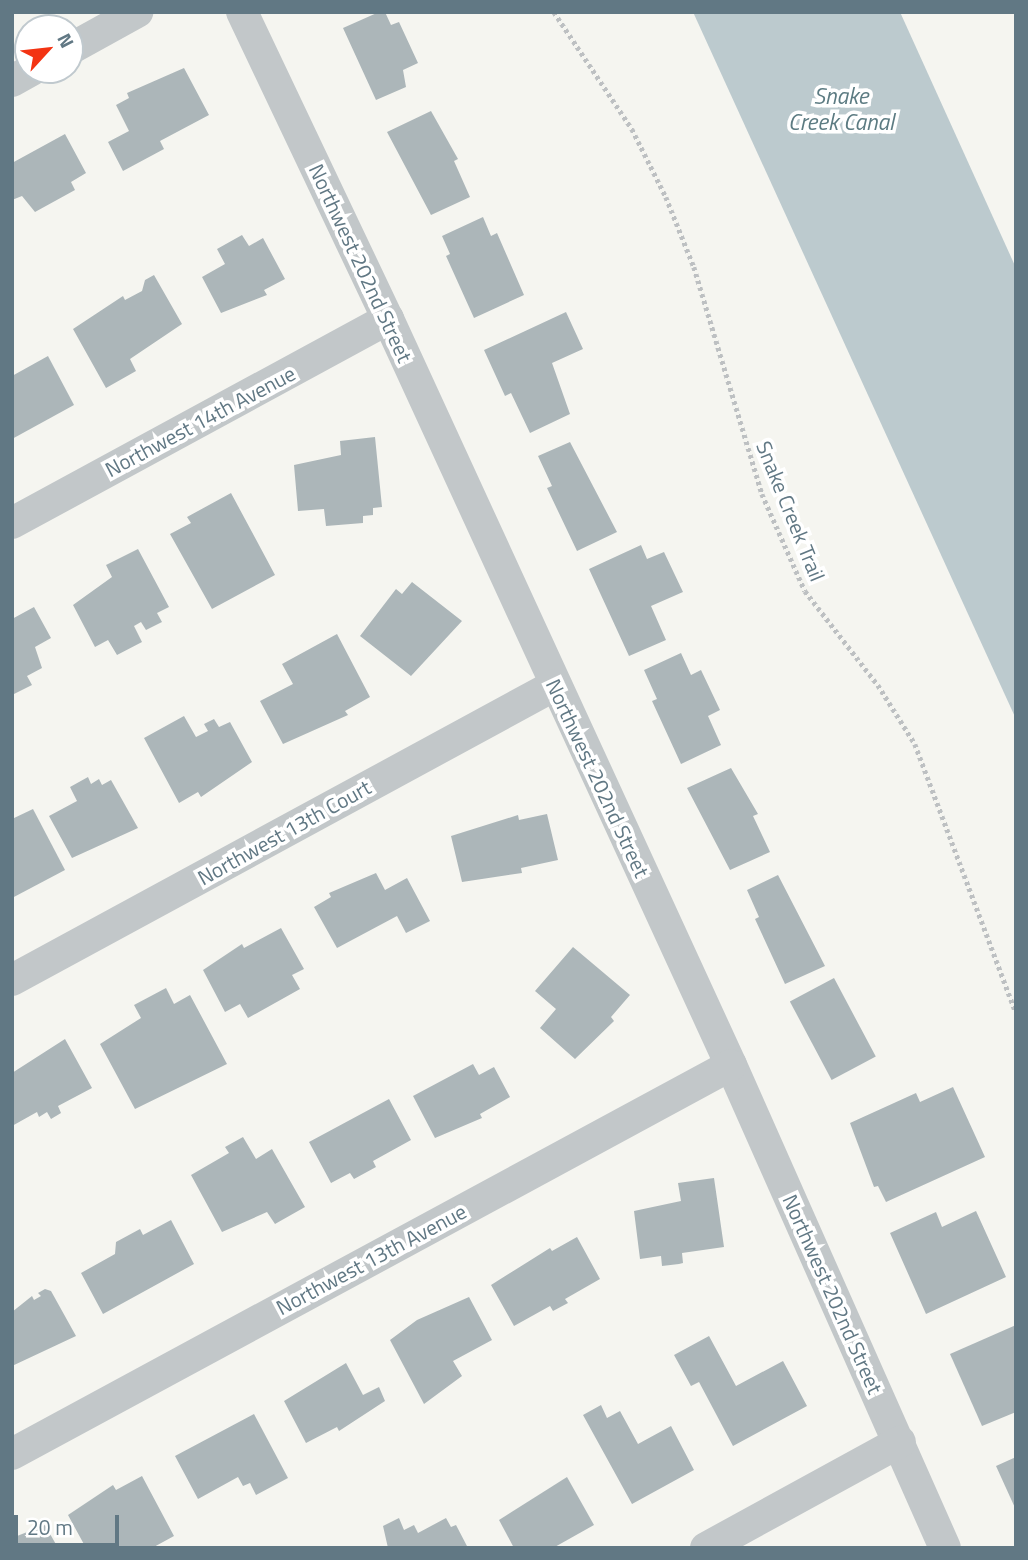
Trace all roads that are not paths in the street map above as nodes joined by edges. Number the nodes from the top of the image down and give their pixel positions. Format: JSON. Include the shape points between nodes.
{"nodes":[{"id":1,"x":137,"y":12,"type":"edge"},
{"id":2,"x":242,"y":12,"type":"edge"},
{"id":3,"x":84,"y":41,"type":"edge"},
{"id":4,"x":388,"y":319,"type":"junction"},
{"id":5,"x":12,"y":523,"type":"edge"},
{"id":6,"x":555,"y":685,"type":"junction"},
{"id":7,"x":12,"y":980,"type":"edge"},
{"id":8,"x":731,"y":1065,"type":"junction"},
{"id":9,"x":900,"y":1443,"type":"junction"},
{"id":10,"x":12,"y":1454,"type":"edge"},
{"id":11,"x":706,"y":1548,"type":"edge"},
{"id":12,"x":945,"y":1548,"type":"edge"}],
"edges":[{"from":1,"to":3,"type":"street"},
{"from":2,"to":4,"type":"street","name":"Northwest 202nd Street"},
{"from":4,"to":5,"type":"street","name":"Northwest 14th Avenue"},
{"from":4,"to":6,"type":"street","name":"Northwest 202nd Street"},
{"from":6,"to":7,"type":"street","name":"Northwest 13th Court"},
{"from":6,"to":8,"type":"street","name":"Northwest 202nd Street"},
{"from":8,"to":9,"type":"street","name":"Northwest 202nd Street"},
{"from":8,"to":10,"type":"street","name":"Northwest 13th Avenue"},
{"from":9,"to":11,"type":"street"},
{"from":9,"to":12,"type":"street","name":"Northwest 202nd Street"}]}
